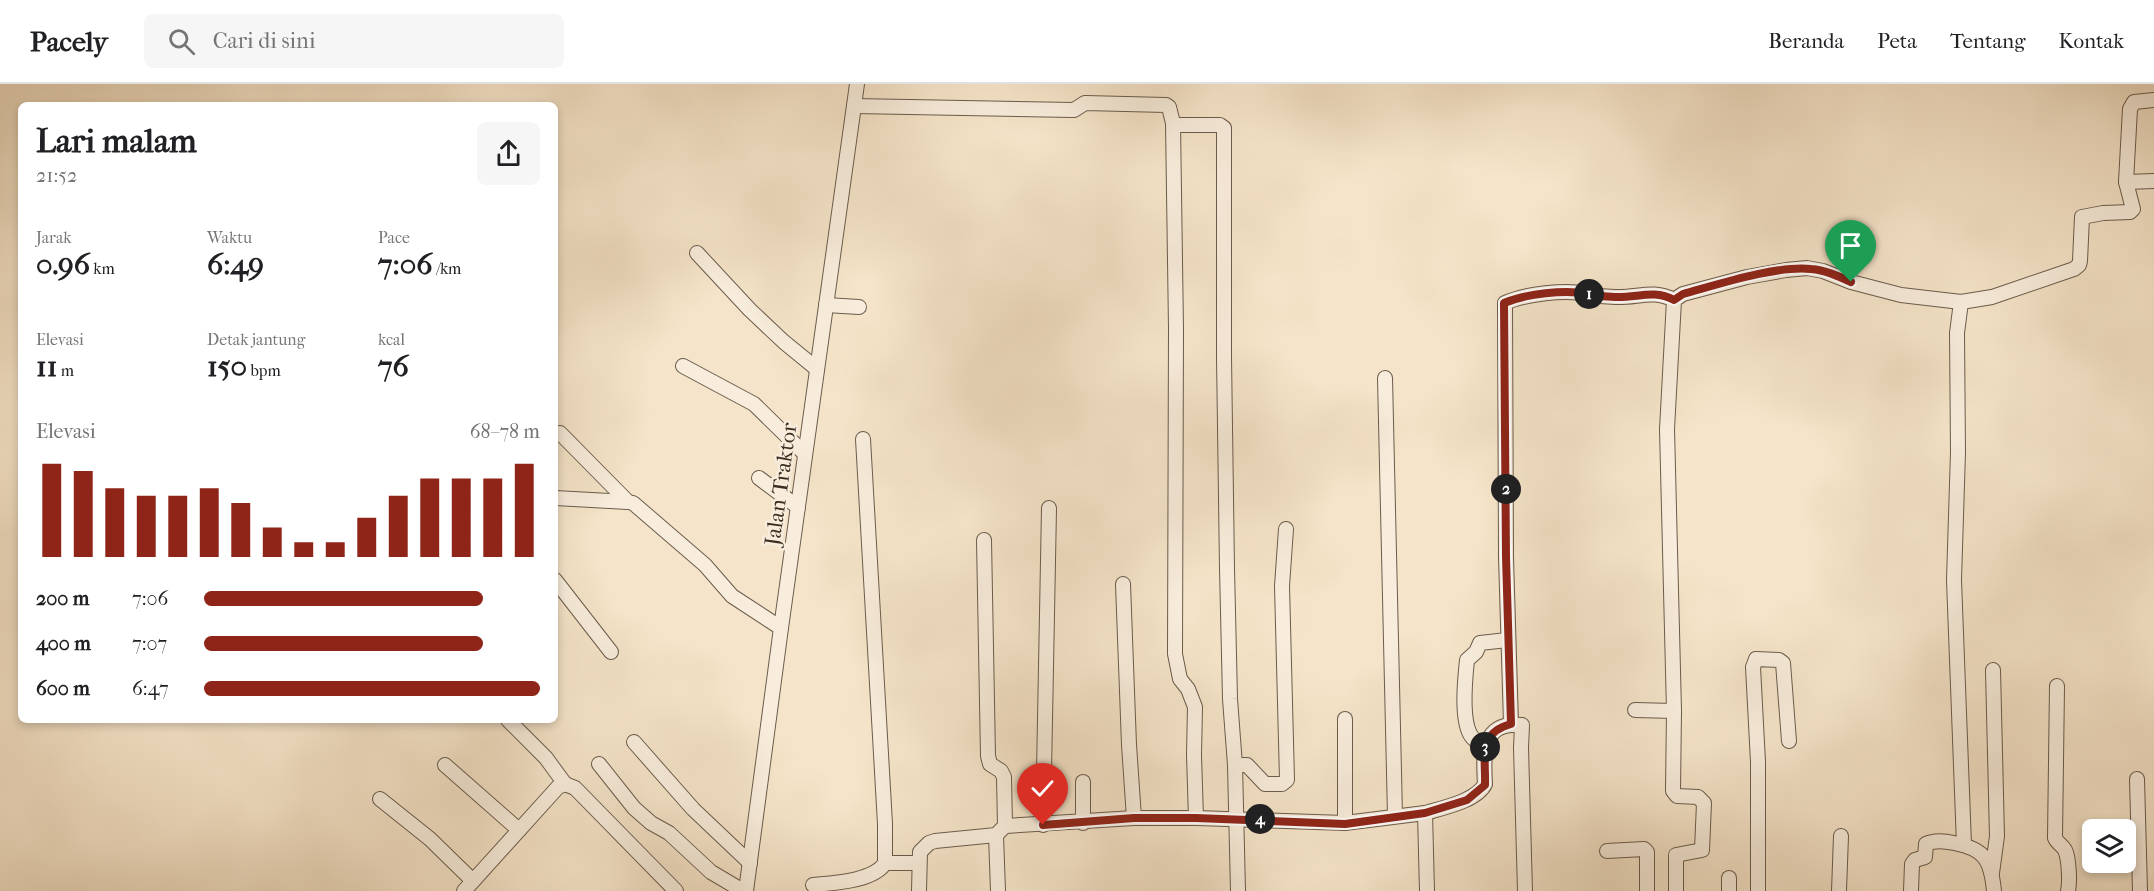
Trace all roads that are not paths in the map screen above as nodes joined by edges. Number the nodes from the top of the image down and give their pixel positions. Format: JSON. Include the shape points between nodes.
{"nodes":[{"id":1,"x":857,"y":84,"type":"edge"},
{"id":2,"x":2154,"y":100,"type":"edge"},
{"id":3,"x":854,"y":106,"type":"junction"},
{"id":4,"x":1173,"y":123,"type":"junction"},
{"id":5,"x":2154,"y":181,"type":"edge"},
{"id":6,"x":2126,"y":182,"type":"junction"},
{"id":7,"x":698,"y":253,"type":"dead end"},
{"id":8,"x":1674,"y":300,"type":"junction"},
{"id":9,"x":1961,"y":302,"type":"junction"},
{"id":10,"x":826,"y":305,"type":"junction"},
{"id":11,"x":859,"y":307,"type":"dead end"},
{"id":12,"x":683,"y":366,"type":"dead end"},
{"id":13,"x":817,"y":369,"type":"junction"},
{"id":14,"x":1385,"y":378,"type":"dead end"},
{"id":15,"x":560,"y":434,"type":"dead end"},
{"id":16,"x":862,"y":439,"type":"dead end"},
{"id":17,"x":806,"y":454,"type":"junction"},
{"id":18,"x":759,"y":478,"type":"dead end"},
{"id":19,"x":558,"y":498,"type":"edge"},
{"id":20,"x":628,"y":502,"type":"junction"},
{"id":21,"x":798,"y":507,"type":"junction"},
{"id":22,"x":1049,"y":508,"type":"dead end"},
{"id":23,"x":1286,"y":529,"type":"dead end"},
{"id":24,"x":984,"y":540,"type":"dead end"},
{"id":25,"x":558,"y":584,"type":"edge"},
{"id":26,"x":1123,"y":584,"type":"dead end"},
{"id":27,"x":781,"y":628,"type":"junction"},
{"id":28,"x":1507,"y":640,"type":"junction"},
{"id":29,"x":611,"y":652,"type":"dead end"},
{"id":30,"x":1993,"y":670,"type":"dead end"},
{"id":31,"x":2057,"y":686,"type":"dead end"},
{"id":32,"x":1635,"y":710,"type":"dead end"},
{"id":33,"x":1674,"y":711,"type":"junction"},
{"id":34,"x":1345,"y":720,"type":"dead end"},
{"id":35,"x":511,"y":723,"type":"edge"},
{"id":36,"x":1511,"y":724,"type":"junction"},
{"id":37,"x":1789,"y":741,"type":"dead end"},
{"id":38,"x":634,"y":742,"type":"dead end"},
{"id":39,"x":1485,"y":747,"type":"junction"},
{"id":40,"x":599,"y":764,"type":"dead end"},
{"id":41,"x":445,"y":765,"type":"dead end"},
{"id":42,"x":1235,"y":765,"type":"junction"},
{"id":43,"x":2137,"y":779,"type":"dead end"},
{"id":44,"x":1083,"y":782,"type":"dead end"},
{"id":45,"x":565,"y":784,"type":"junction"},
{"id":46,"x":380,"y":799,"type":"dead end"},
{"id":47,"x":1425,"y":813,"type":"junction"},
{"id":48,"x":1395,"y":816,"type":"junction"},
{"id":49,"x":1134,"y":818,"type":"junction"},
{"id":50,"x":1196,"y":818,"type":"junction"},
{"id":51,"x":1236,"y":818,"type":"junction"},
{"id":52,"x":1083,"y":823,"type":"junction"},
{"id":53,"x":1345,"y":824,"type":"junction"},
{"id":54,"x":1043,"y":825,"type":"junction"},
{"id":55,"x":519,"y":830,"type":"junction"},
{"id":56,"x":1000,"y":830,"type":"junction"},
{"id":57,"x":1841,"y":836,"type":"dead end"},
{"id":58,"x":1964,"y":845,"type":"junction"},
{"id":59,"x":1607,"y":851,"type":"dead end"},
{"id":60,"x":750,"y":863,"type":"junction"},
{"id":61,"x":885,"y":863,"type":"junction"},
{"id":62,"x":918,"y":863,"type":"junction"},
{"id":63,"x":1992,"y":873,"type":"junction"},
{"id":64,"x":813,"y":885,"type":"dead end"},
{"id":65,"x":468,"y":886,"type":"edge"},
{"id":66,"x":676,"y":891,"type":"edge"},
{"id":67,"x":745,"y":891,"type":"edge"},
{"id":68,"x":920,"y":891,"type":"edge"},
{"id":69,"x":998,"y":891,"type":"edge"},
{"id":70,"x":1238,"y":891,"type":"edge"},
{"id":71,"x":1427,"y":891,"type":"edge"},
{"id":72,"x":1525,"y":891,"type":"edge"},
{"id":73,"x":1647,"y":891,"type":"edge"},
{"id":74,"x":1676,"y":891,"type":"edge"},
{"id":75,"x":1758,"y":891,"type":"edge"},
{"id":76,"x":1839,"y":891,"type":"edge"},
{"id":77,"x":1911,"y":891,"type":"edge"},
{"id":78,"x":1994,"y":891,"type":"edge"},
{"id":79,"x":2068,"y":891,"type":"edge"},
{"id":80,"x":2140,"y":891,"type":"edge"}],
"edges":[{"from":1,"to":3,"type":"street","name":"Jalan Traktor"},
{"from":2,"to":6,"type":"street","via":[[2137,101],[2130,106]]},
{"from":3,"to":4,"type":"street","via":[[1074,110],[1085,103],[1166,105]]},
{"from":3,"to":10,"type":"street","name":"Jalan Traktor"},
{"from":4,"to":42,"type":"street","via":[[1222,126],[1225,130],[1224,369],[1230,699]]},
{"from":4,"to":50,"type":"street","via":[[1175,654],[1180,680],[1195,707]]},
{"from":5,"to":6,"type":"street"},
{"from":6,"to":9,"type":"street","via":[[2133,209],[2130,212],[2082,217],[2077,267],[1992,297]]},
{"from":7,"to":13,"type":"street","via":[[750,310]]},
{"from":8,"to":9,"type":"street","via":[[1683,294],[1747,277],[1808,268],[1901,296]]},
{"from":8,"to":28,"type":"street","via":[[1658,293],[1615,297],[1547,293],[1504,303]]},
{"from":8,"to":33,"type":"street","via":[[1667,429]]},
{"from":9,"to":58,"type":"street","via":[[1957,333],[1954,580]]},
{"from":10,"to":11,"type":"street"},
{"from":10,"to":13,"type":"street","name":"Jalan Traktor"},
{"from":12,"to":17,"type":"street","via":[[754,404]]},
{"from":13,"to":17,"type":"street","name":"Jalan Traktor"},
{"from":14,"to":48,"type":"street"},
{"from":15,"to":20,"type":"street"},
{"from":16,"to":61,"type":"street"},
{"from":17,"to":21,"type":"street","name":"Jalan Traktor"},
{"from":18,"to":21,"type":"street"},
{"from":19,"to":20,"type":"street"},
{"from":20,"to":27,"type":"street","via":[[705,565],[732,596]]},
{"from":21,"to":27,"type":"street","name":"Jalan Traktor"},
{"from":22,"to":54,"type":"street"},
{"from":23,"to":42,"type":"street","via":[[1282,586],[1287,780],[1265,784],[1246,765]]},
{"from":24,"to":56,"type":"street","via":[[988,756],[990,764],[1004,777]]},
{"from":25,"to":29,"type":"street"},
{"from":26,"to":49,"type":"street"},
{"from":27,"to":60,"type":"street","name":"Jalan Traktor"},
{"from":28,"to":36,"type":"street"},
{"from":28,"to":39,"type":"street","via":[[1480,643],[1467,660],[1465,699],[1469,732]]},
{"from":30,"to":63,"type":"street","via":[[1997,836]]},
{"from":31,"to":79,"type":"street","via":[[2055,838],[2066,854]]},
{"from":32,"to":33,"type":"street"},
{"from":33,"to":74,"type":"street","via":[[1673,792],[1677,796],[1698,797],[1704,803],[1702,850],[1676,855]]},
{"from":34,"to":53,"type":"street"},
{"from":35,"to":45,"type":"street","via":[[546,758]]},
{"from":36,"to":39,"type":"street","via":[[1494,731]]},
{"from":36,"to":72,"type":"street","via":[[1523,727]]},
{"from":37,"to":75,"type":"street","via":[[1783,663],[1756,659],[1753,667]]},
{"from":38,"to":60,"type":"street","via":[[693,809]]},
{"from":39,"to":47,"type":"street","via":[[1483,789],[1467,800]]},
{"from":40,"to":67,"type":"street","via":[[651,823],[669,833],[711,872]]},
{"from":41,"to":55,"type":"street"},
{"from":42,"to":51,"type":"street"},
{"from":43,"to":80,"type":"street"},
{"from":44,"to":52,"type":"street"},
{"from":45,"to":55,"type":"street"},
{"from":45,"to":66,"type":"street","via":[[575,788]]},
{"from":46,"to":65,"type":"street","via":[[430,839]]},
{"from":47,"to":48,"type":"street"},
{"from":47,"to":71,"type":"street"},
{"from":48,"to":53,"type":"street"},
{"from":49,"to":50,"type":"street"},
{"from":49,"to":52,"type":"street"},
{"from":50,"to":51,"type":"street"},
{"from":51,"to":53,"type":"street"},
{"from":51,"to":70,"type":"street"},
{"from":52,"to":54,"type":"street"},
{"from":54,"to":56,"type":"street"},
{"from":55,"to":65,"type":"street"},
{"from":56,"to":62,"type":"street","via":[[932,842],[920,852]]},
{"from":56,"to":69,"type":"street"},
{"from":57,"to":76,"type":"street"},
{"from":58,"to":63,"type":"street","via":[[1987,858]]},
{"from":58,"to":77,"type":"street","via":[[1927,842],[1925,857],[1912,864]]},
{"from":59,"to":73,"type":"street","via":[[1647,852]]},
{"from":60,"to":67,"type":"street","name":"Jalan Traktor"},
{"from":61,"to":62,"type":"street"},
{"from":61,"to":64,"type":"street","via":[[879,871],[864,876]]},
{"from":62,"to":68,"type":"street"},
{"from":63,"to":78,"type":"street"}]}
